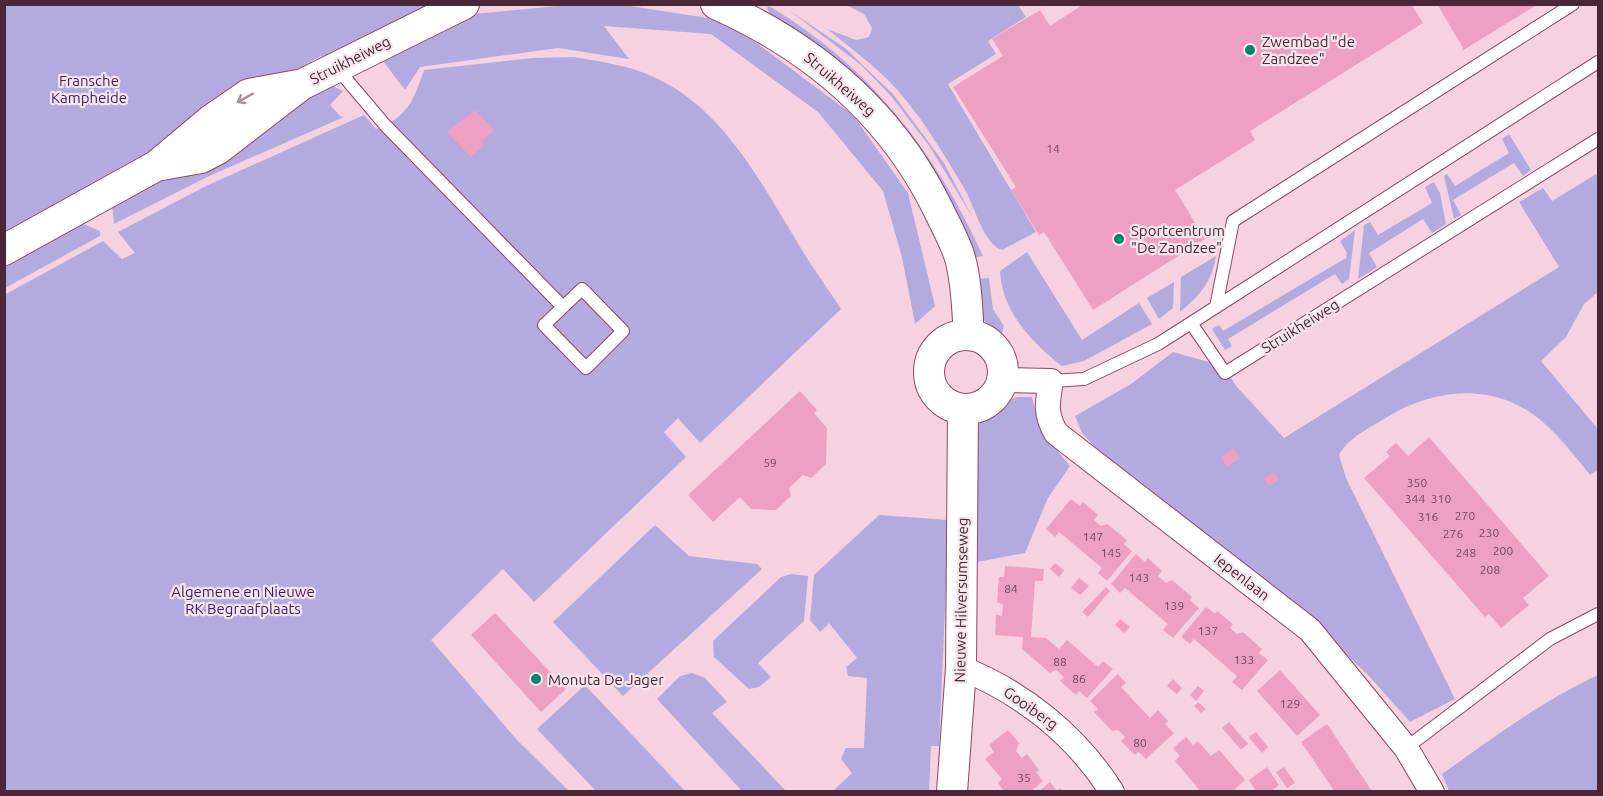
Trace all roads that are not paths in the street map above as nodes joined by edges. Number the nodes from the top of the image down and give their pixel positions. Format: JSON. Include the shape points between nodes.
{"nodes":[{"id":1,"x":464,"y":4,"type":"edge"},
{"id":2,"x":716,"y":4,"type":"edge"},
{"id":3,"x":1573,"y":4,"type":"edge"},
{"id":4,"x":753,"y":12,"type":"edge"},
{"id":5,"x":1599,"y":62,"type":"edge"},
{"id":6,"x":336,"y":67,"type":"junction"},
{"id":7,"x":1599,"y":140,"type":"edge"},
{"id":8,"x":4,"y":250,"type":"edge"},
{"id":9,"x":1216,"y":307,"type":"junction"},
{"id":10,"x":563,"y":308,"type":"junction"},
{"id":11,"x":1191,"y":323,"type":"junction"},
{"id":12,"x":969,"y":335,"type":"junction"},
{"id":13,"x":1002,"y":380,"type":"junction"},
{"id":14,"x":1051,"y":381,"type":"junction"},
{"id":15,"x":963,"y":409,"type":"junction"},
{"id":16,"x":1599,"y":614,"type":"edge"},
{"id":17,"x":961,"y":668,"type":"junction"},
{"id":18,"x":1406,"y":748,"type":"junction"},
{"id":19,"x":952,"y":792,"type":"edge"},
{"id":20,"x":1112,"y":792,"type":"edge"},
{"id":21,"x":1432,"y":792,"type":"edge"}],
"edges":[{"from":1,"to":6,"type":"street","name":"Struikheiweg"},
{"from":2,"to":4,"type":"street","name":"Struikheiweg"},
{"from":3,"to":9,"type":"lane","via":[[1233,221]]},
{"from":4,"to":12,"type":"street","name":"Struikheiweg","via":[[865,102],[895,136],[923,179],[960,258]]},
{"from":5,"to":9,"type":"lane"},
{"from":6,"to":8,"type":"street","name":"Struikheiweg","via":[[301,85],[201,158],[156,166]]},
{"from":6,"to":10,"type":"lane","via":[[385,125]]},
{"from":7,"to":11,"type":"lane","name":"Struikheiweg","via":[[1225,373]]},
{"from":9,"to":11,"type":"lane"},
{"from":10,"to":10,"type":"lane","via":[[544,325],[586,368],[623,331],[582,289]]},
{"from":11,"to":14,"type":"lane","via":[[1158,344],[1084,380]]},
{"from":12,"to":13,"type":"street","via":[[992,346],[1003,368]]},
{"from":12,"to":15,"type":"street","via":[[944,342],[933,356],[929,373],[939,397]]},
{"from":13,"to":14,"type":"street"},
{"from":13,"to":15,"type":"street","via":[[999,390],[984,405]]},
{"from":14,"to":18,"type":"street","name":"Iepenlaan","via":[[1046,406],[1056,433],[1310,630]]},
{"from":15,"to":17,"type":"street","name":"Nieuwe Hilversumseweg"},
{"from":16,"to":18,"type":"lane","via":[[1550,639]]},
{"from":17,"to":19,"type":"street","name":"Nieuwe Hilversumseweg"},
{"from":17,"to":20,"type":"street","name":"Gooiberg","via":[[990,679],[1064,730]]},
{"from":18,"to":21,"type":"street","name":"Iepenlaan"}]}
